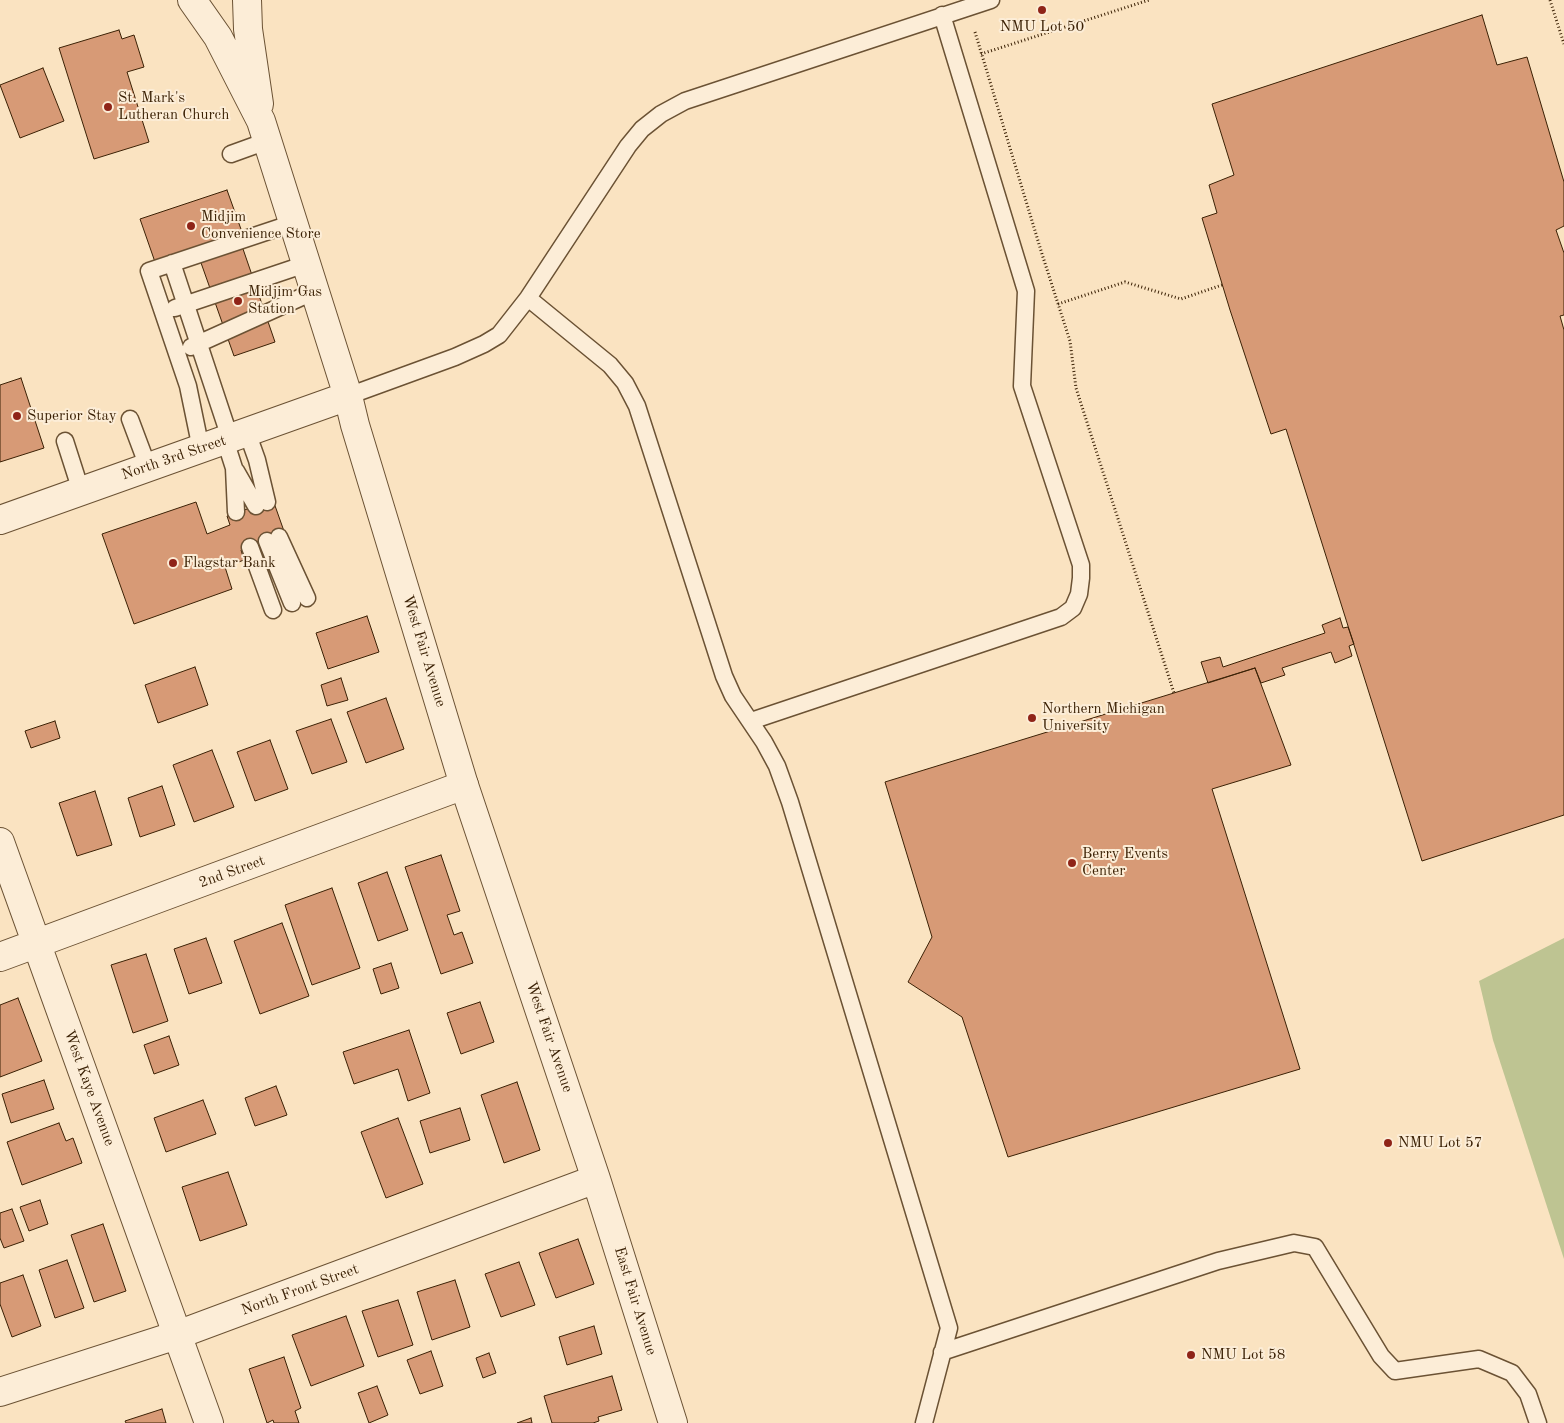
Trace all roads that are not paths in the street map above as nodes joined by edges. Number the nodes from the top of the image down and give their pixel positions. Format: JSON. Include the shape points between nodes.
{"nodes":[{"id":1,"x":192,"y":0,"type":"edge"},
{"id":2,"x":247,"y":0,"type":"edge"},
{"id":3,"x":991,"y":0,"type":"edge"},
{"id":4,"x":942,"y":15,"type":"junction"},
{"id":5,"x":264,"y":131,"type":"junction"},
{"id":6,"x":231,"y":154,"type":"dead end"},
{"id":7,"x":293,"y":223,"type":"junction"},
{"id":8,"x":172,"y":263,"type":"junction"},
{"id":9,"x":306,"y":264,"type":"junction"},
{"id":10,"x":315,"y":291,"type":"junction"},
{"id":11,"x":528,"y":298,"type":"junction"},
{"id":12,"x":186,"y":304,"type":"junction"},
{"id":13,"x":163,"y":312,"type":"junction"},
{"id":14,"x":199,"y":344,"type":"junction"},
{"id":15,"x":177,"y":354,"type":"junction"},
{"id":16,"x":348,"y":396,"type":"junction"},
{"id":17,"x":130,"y":419,"type":"dead end"},
{"id":18,"x":65,"y":440,"type":"dead end"},
{"id":19,"x":226,"y":440,"type":"junction"},
{"id":20,"x":148,"y":467,"type":"junction"},
{"id":21,"x":234,"y":468,"type":"junction"},
{"id":22,"x":81,"y":491,"type":"junction"},
{"id":23,"x":236,"y":512,"type":"dead end"},
{"id":24,"x":0,"y":520,"type":"edge"},
{"id":25,"x":273,"y":539,"type":"dead end"},
{"id":26,"x":250,"y":547,"type":"dead end"},
{"id":27,"x":300,"y":600,"type":"dead end"},
{"id":28,"x":273,"y":610,"type":"dead end"},
{"id":29,"x":750,"y":721,"type":"junction"},
{"id":30,"x":464,"y":785,"type":"junction"},
{"id":31,"x":0,"y":842,"type":"edge"},
{"id":32,"x":38,"y":944,"type":"junction"},
{"id":33,"x":0,"y":957,"type":"edge"},
{"id":34,"x":596,"y":1179,"type":"junction"},
{"id":35,"x":177,"y":1335,"type":"junction"},
{"id":36,"x":942,"y":1352,"type":"junction"},
{"id":37,"x":0,"y":1392,"type":"edge"},
{"id":38,"x":208,"y":1423,"type":"edge"},
{"id":39,"x":673,"y":1423,"type":"edge"},
{"id":40,"x":924,"y":1423,"type":"edge"},
{"id":41,"x":1538,"y":1423,"type":"edge"}],
"edges":[{"from":1,"to":5,"type":"street","name":"West Fair Avenue","via":[[218,37]]},
{"from":2,"to":5,"type":"street","name":"West Fair Avenue","via":[[248,29]]},
{"from":3,"to":4,"type":"lane"},
{"from":4,"to":11,"type":"lane","via":[[685,101],[661,114],[628,146]]},
{"from":4,"to":29,"type":"lane","via":[[1026,291],[1022,386],[1080,565],[1079,594],[1073,608],[1061,618]]},
{"from":5,"to":6,"type":"lane"},
{"from":5,"to":7,"type":"street","name":"West Fair Avenue"},
{"from":7,"to":8,"type":"lane"},
{"from":7,"to":9,"type":"street","name":"West Fair Avenue"},
{"from":8,"to":12,"type":"lane"},
{"from":8,"to":13,"type":"lane","via":[[149,270]]},
{"from":9,"to":10,"type":"street","name":"West Fair Avenue"},
{"from":9,"to":12,"type":"lane"},
{"from":10,"to":14,"type":"lane"},
{"from":10,"to":16,"type":"street","name":"West Fair Avenue"},
{"from":11,"to":16,"type":"lane","via":[[499,334],[484,344]]},
{"from":11,"to":29,"type":"lane","via":[[610,365],[625,383],[636,406],[724,676]]},
{"from":12,"to":13,"type":"lane"},
{"from":12,"to":14,"type":"lane"},
{"from":13,"to":15,"type":"lane"},
{"from":14,"to":15,"type":"lane"},
{"from":14,"to":19,"type":"lane"},
{"from":15,"to":19,"type":"lane","via":[[188,386]]},
{"from":16,"to":19,"type":"street","name":"North 3rd Street"},
{"from":16,"to":30,"type":"street","name":"West Fair Avenue"},
{"from":17,"to":20,"type":"lane"},
{"from":18,"to":22,"type":"lane"},
{"from":19,"to":20,"type":"street","name":"North 3rd Street"},
{"from":19,"to":21,"type":"lane"},
{"from":19,"to":21,"type":"lane","via":[[257,460],[262,504]]},
{"from":20,"to":22,"type":"street","name":"North 3rd Street"},
{"from":21,"to":23,"type":"lane"},
{"from":22,"to":24,"type":"street","name":"North 3rd Street"},
{"from":25,"to":27,"type":"lane"},
{"from":26,"to":28,"type":"lane"},
{"from":29,"to":36,"type":"lane","via":[[777,766],[793,812],[949,1328]]},
{"from":30,"to":32,"type":"street","name":"2nd Street"},
{"from":30,"to":34,"type":"street","name":"West Fair Avenue"},
{"from":31,"to":32,"type":"street","name":"West Kaye Avenue"},
{"from":32,"to":33,"type":"street","name":"2nd Street"},
{"from":32,"to":35,"type":"street","name":"West Kaye Avenue"},
{"from":34,"to":35,"type":"street","name":"North Front Street"},
{"from":34,"to":39,"type":"street","name":"East Fair Avenue"},
{"from":35,"to":37,"type":"street","name":"North Front Street"},
{"from":35,"to":38,"type":"street","name":"West Kaye Avenue"},
{"from":36,"to":40,"type":"lane"},
{"from":36,"to":41,"type":"lane","via":[[1218,1261],[1294,1243],[1315,1248],[1381,1356],[1395,1371],[1478,1359],[1512,1373],[1528,1394]]}]}
